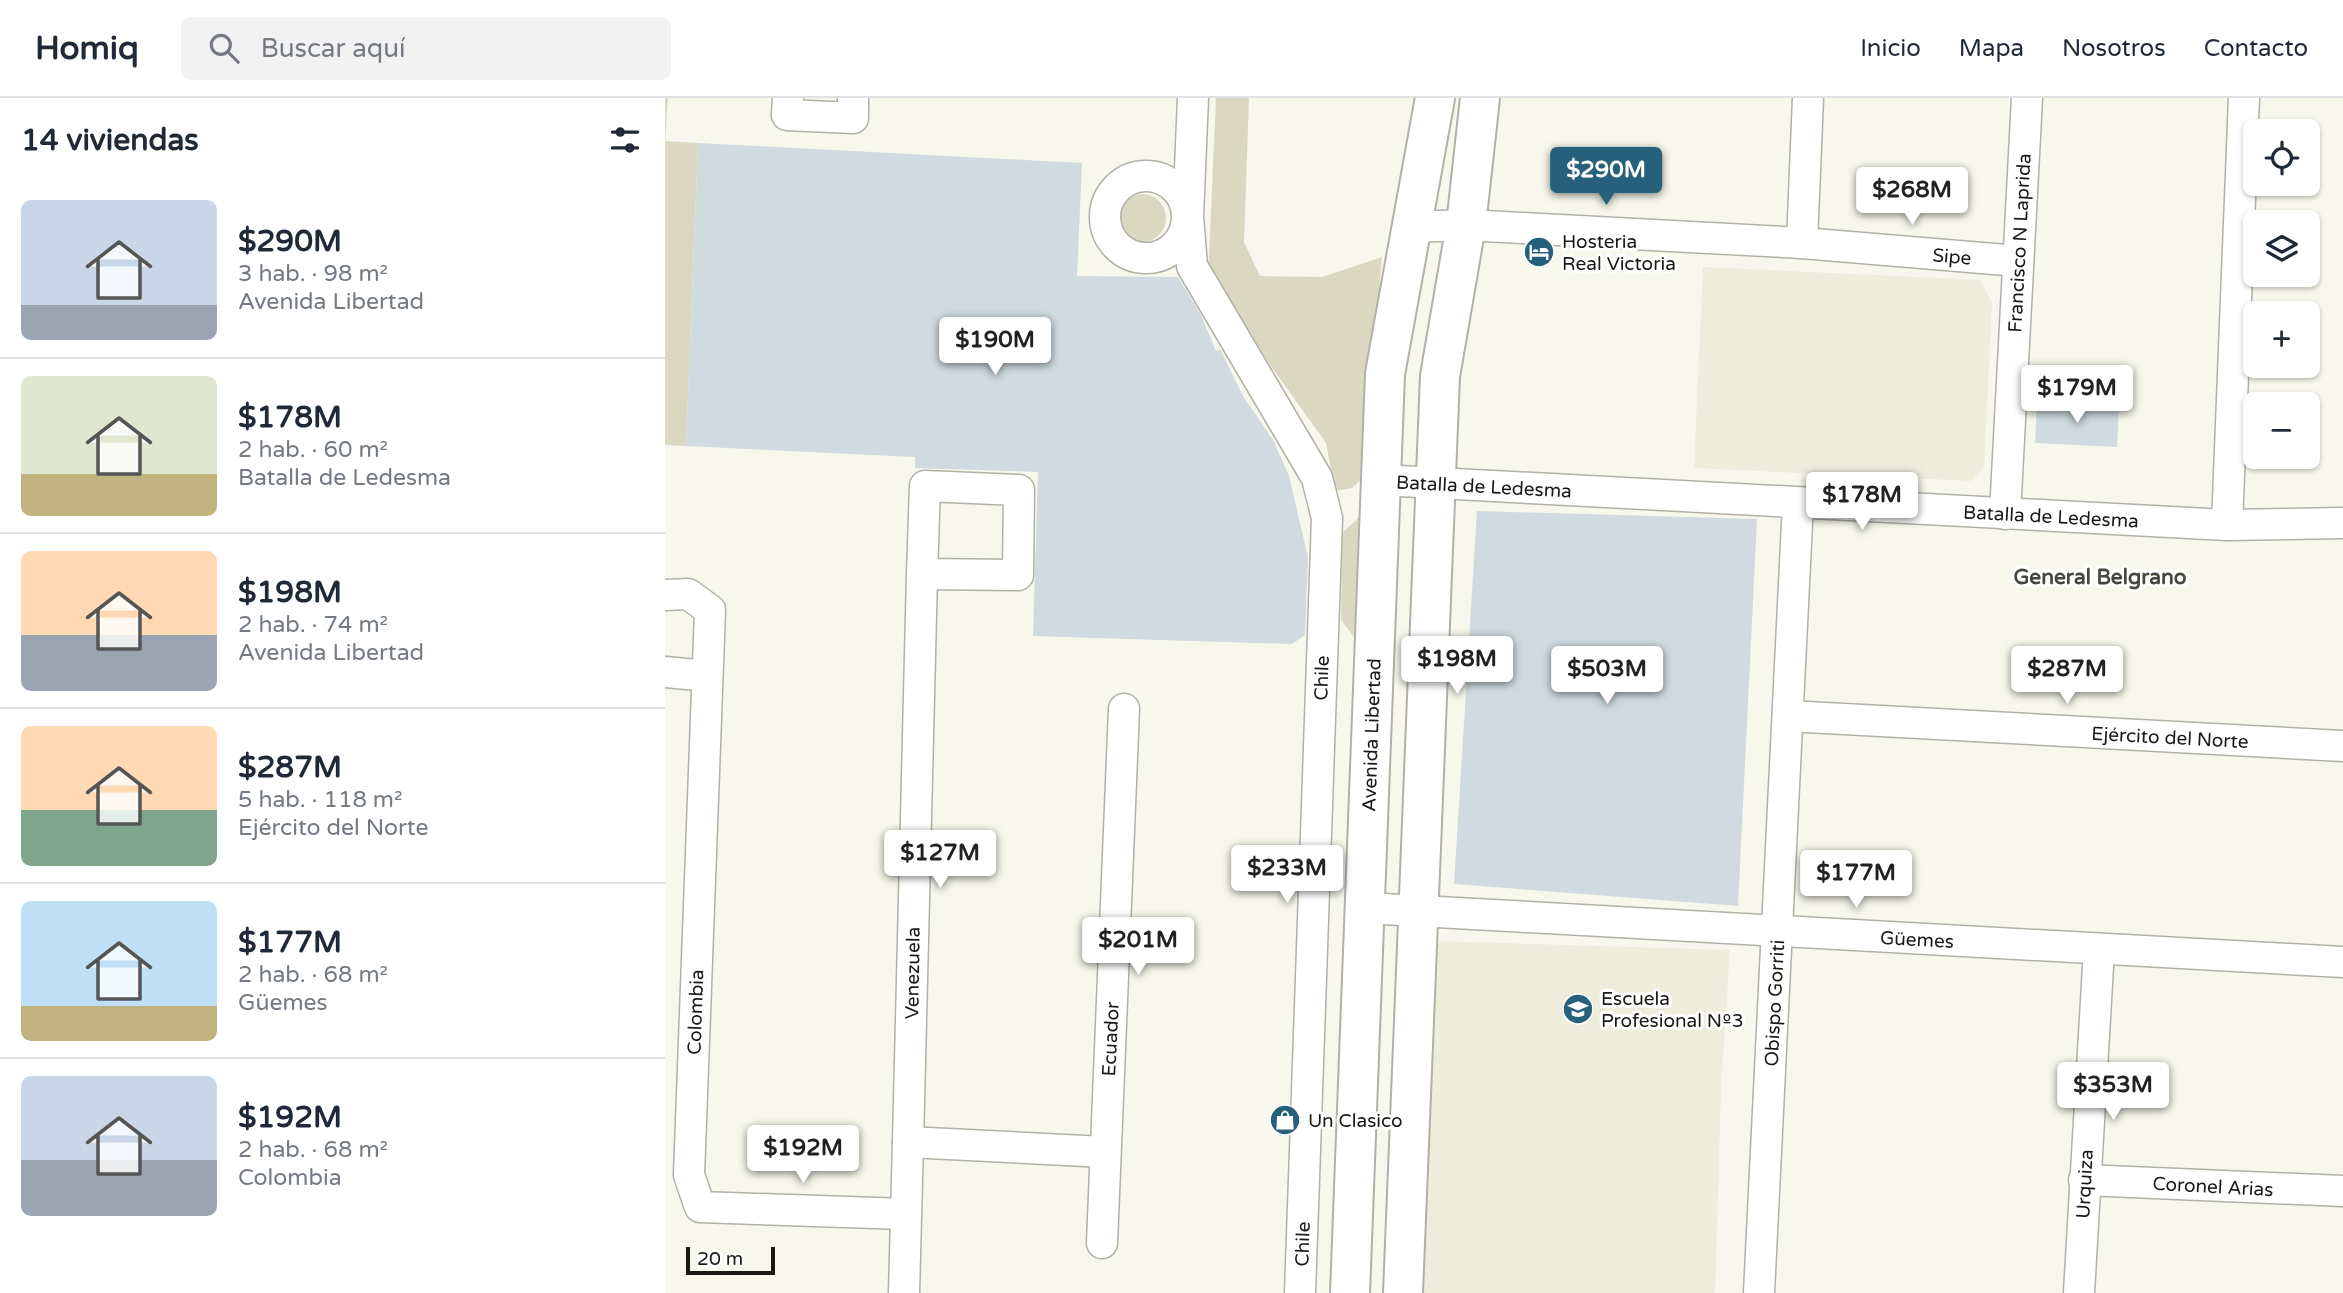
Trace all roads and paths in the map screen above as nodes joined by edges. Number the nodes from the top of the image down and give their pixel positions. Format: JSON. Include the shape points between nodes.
{"nodes":[{"id":1,"x":788,"y":98,"type":"edge"},
{"id":2,"x":853,"y":98,"type":"edge"},
{"id":3,"x":1193,"y":98,"type":"edge"},
{"id":4,"x":1434,"y":98,"type":"edge"},
{"id":5,"x":1480,"y":98,"type":"edge"},
{"id":6,"x":1808,"y":98,"type":"edge"},
{"id":7,"x":2027,"y":98,"type":"edge"},
{"id":8,"x":2244,"y":98,"type":"edge"},
{"id":9,"x":1466,"y":225,"type":"junction"},
{"id":10,"x":1410,"y":227,"type":"junction"},
{"id":11,"x":1802,"y":243,"type":"junction"},
{"id":12,"x":2018,"y":261,"type":"junction"},
{"id":13,"x":1381,"y":480,"type":"junction"},
{"id":14,"x":1437,"y":482,"type":"junction"},
{"id":15,"x":1798,"y":503,"type":"junction"},
{"id":16,"x":2005,"y":514,"type":"junction"},
{"id":17,"x":2343,"y":523,"type":"edge"},
{"id":18,"x":2227,"y":525,"type":"junction"},
{"id":19,"x":922,"y":574,"type":"junction"},
{"id":20,"x":665,"y":596,"type":"edge"},
{"id":21,"x":665,"y":672,"type":"edge"},
{"id":22,"x":707,"y":676,"type":"junction"},
{"id":23,"x":1124,"y":709,"type":"dead end"},
{"id":24,"x":1788,"y":716,"type":"junction"},
{"id":25,"x":2343,"y":746,"type":"edge"},
{"id":26,"x":1365,"y":908,"type":"junction"},
{"id":27,"x":1419,"y":913,"type":"junction"},
{"id":28,"x":1777,"y":932,"type":"junction"},
{"id":29,"x":2099,"y":949,"type":"junction"},
{"id":30,"x":2343,"y":962,"type":"edge"},
{"id":31,"x":908,"y":1142,"type":"junction"},
{"id":32,"x":1105,"y":1152,"type":"junction"},
{"id":33,"x":2084,"y":1180,"type":"junction"},
{"id":34,"x":2343,"y":1191,"type":"edge"},
{"id":35,"x":905,"y":1214,"type":"junction"},
{"id":36,"x":1102,"y":1243,"type":"dead end"},
{"id":37,"x":904,"y":1293,"type":"edge"},
{"id":38,"x":1300,"y":1293,"type":"edge"},
{"id":39,"x":1350,"y":1293,"type":"edge"},
{"id":40,"x":1402,"y":1293,"type":"edge"},
{"id":41,"x":1759,"y":1293,"type":"edge"},
{"id":42,"x":2079,"y":1293,"type":"edge"}],
"edges":[{"from":1,"to":2,"type":"street","via":[[787,115],[853,118]]},
{"from":3,"to":38,"type":"street","name":"Chile","via":[[1188,216],[1192,266],[1317,478],[1327,518]]},
{"from":4,"to":10,"type":"main road","name":"Avenida Libertad"},
{"from":5,"to":9,"type":"main road"},
{"from":6,"to":11,"type":"street"},
{"from":7,"to":12,"type":"street","name":"Francisco N Laprida"},
{"from":8,"to":18,"type":"street"},
{"from":9,"to":10,"type":"street","name":"Sipe"},
{"from":9,"to":11,"type":"street","name":"Sipe"},
{"from":9,"to":14,"type":"main road","via":[[1440,376]]},
{"from":10,"to":13,"type":"main road","name":"Avenida Libertad","via":[[1385,374]]},
{"from":11,"to":12,"type":"street","name":"Sipe"},
{"from":12,"to":16,"type":"street","name":"Francisco N Laprida"},
{"from":13,"to":14,"type":"street","name":"Batalla de Ledesma"},
{"from":13,"to":26,"type":"main road","name":"Avenida Libertad"},
{"from":14,"to":15,"type":"street","name":"Batalla de Ledesma"},
{"from":14,"to":27,"type":"main road"},
{"from":15,"to":16,"type":"street","name":"Batalla de Ledesma"},
{"from":15,"to":24,"type":"street","name":"Obispo Gorriti"},
{"from":16,"to":18,"type":"street","name":"Batalla de Ledesma"},
{"from":17,"to":18,"type":"street","name":"Batalla de Ledesma"},
{"from":19,"to":19,"type":"street","name":"Venezuela","via":[[1018,575],[1019,490],[925,486]]},
{"from":19,"to":31,"type":"street","name":"Venezuela"},
{"from":20,"to":22,"type":"street","name":"Colombia","via":[[688,594],[710,610]]},
{"from":21,"to":22,"type":"street"},
{"from":22,"to":35,"type":"street","name":"Colombia","via":[[689,1175],[700,1207]]},
{"from":23,"to":32,"type":"street","name":"Ecuador"},
{"from":24,"to":25,"type":"street","name":"Ejército del Norte"},
{"from":24,"to":28,"type":"street","name":"Obispo Gorriti"},
{"from":26,"to":27,"type":"street","name":"Güemes"},
{"from":26,"to":39,"type":"main road","name":"Avenida Libertad"},
{"from":27,"to":28,"type":"street","name":"Güemes"},
{"from":27,"to":40,"type":"main road"},
{"from":28,"to":29,"type":"street","name":"Güemes"},
{"from":28,"to":41,"type":"street","name":"Obispo Gorriti"},
{"from":29,"to":30,"type":"street","name":"Güemes"},
{"from":29,"to":33,"type":"street","name":"Urquiza"},
{"from":31,"to":32,"type":"street"},
{"from":31,"to":35,"type":"street","name":"Venezuela"},
{"from":32,"to":36,"type":"street","name":"Ecuador"},
{"from":33,"to":34,"type":"street","name":"Coronel Arias"},
{"from":33,"to":42,"type":"street","name":"Urquiza"},
{"from":35,"to":37,"type":"street","name":"Venezuela"}]}
